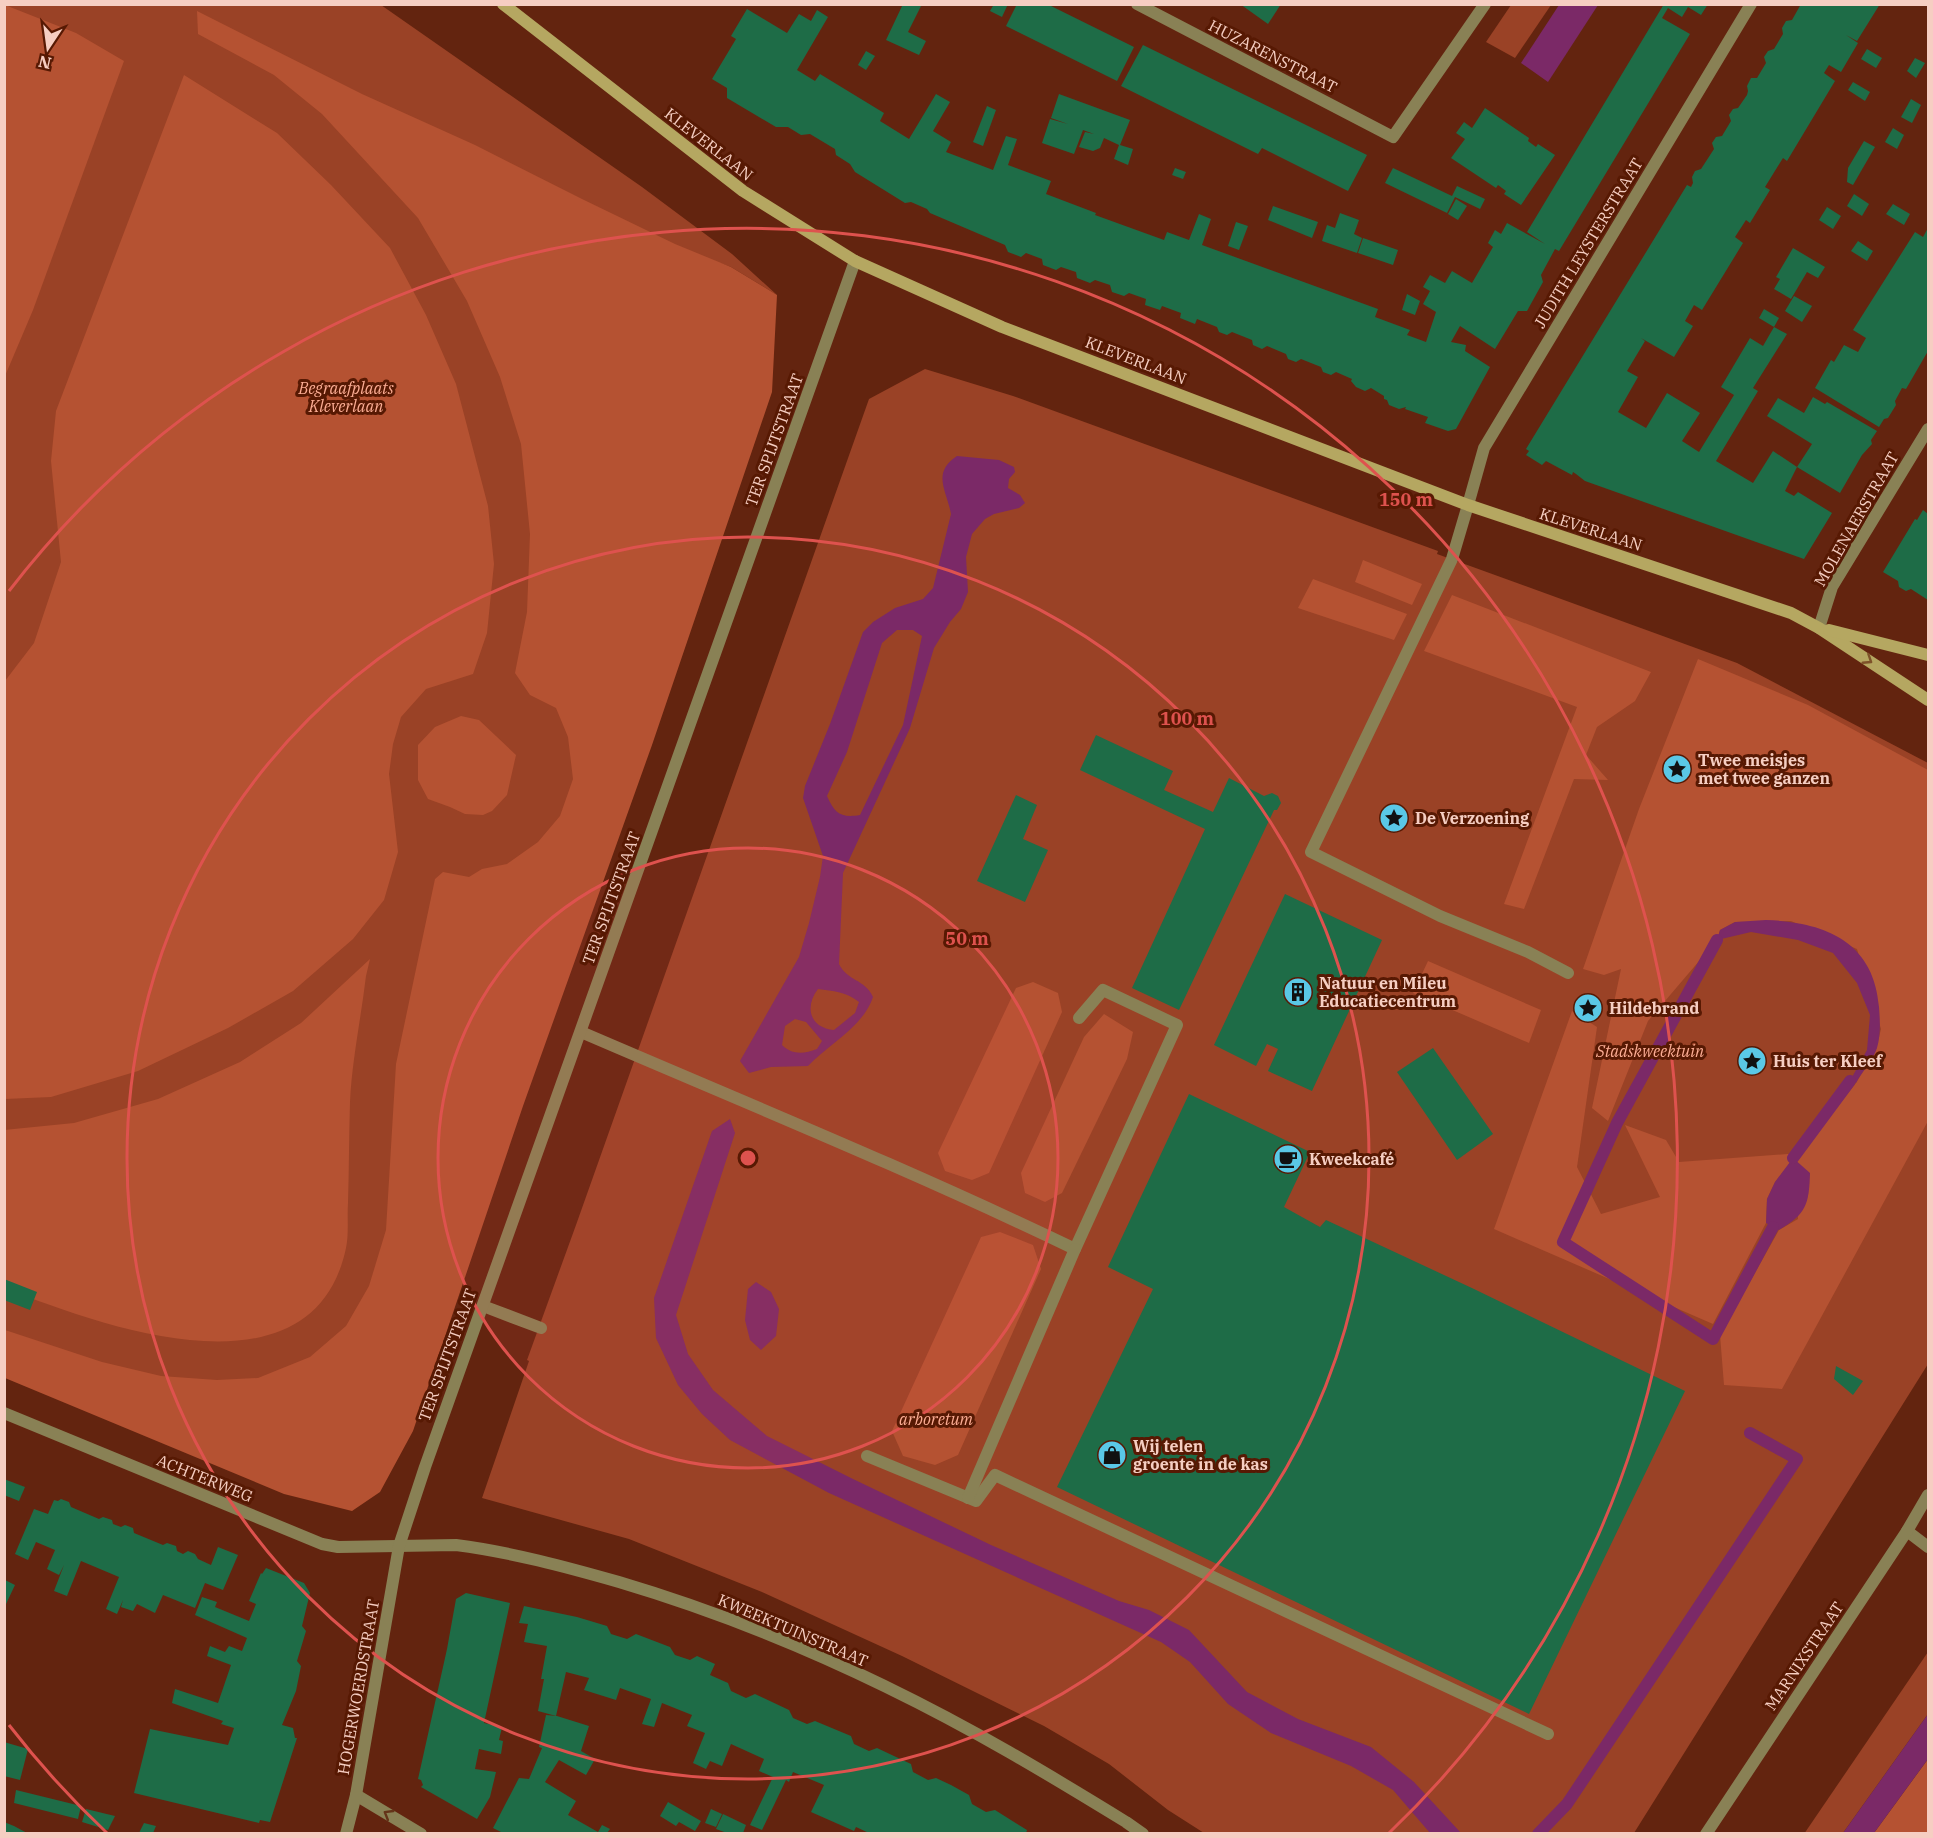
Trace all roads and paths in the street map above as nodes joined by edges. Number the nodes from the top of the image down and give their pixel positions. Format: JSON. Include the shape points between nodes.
{"nodes":[{"id":1,"x":503,"y":4,"type":"edge"},
{"id":2,"x":1137,"y":4,"type":"edge"},
{"id":3,"x":1485,"y":4,"type":"edge"},
{"id":4,"x":1751,"y":4,"type":"edge"},
{"id":5,"x":855,"y":261,"type":"junction"},
{"id":6,"x":1929,"y":429,"type":"edge"},
{"id":7,"x":1467,"y":505,"type":"junction"},
{"id":8,"x":1819,"y":628,"type":"junction"},
{"id":9,"x":1929,"y":655,"type":"edge"},
{"id":10,"x":1929,"y":700,"type":"edge"},
{"id":11,"x":1568,"y":973,"type":"dead end"},
{"id":12,"x":1079,"y":1018,"type":"dead end"},
{"id":13,"x":580,"y":1032,"type":"junction"},
{"id":14,"x":1075,"y":1249,"type":"junction"},
{"id":15,"x":483,"y":1306,"type":"junction"},
{"id":16,"x":541,"y":1328,"type":"dead end"},
{"id":17,"x":4,"y":1413,"type":"edge"},
{"id":18,"x":867,"y":1456,"type":"dead end"},
{"id":19,"x":1929,"y":1495,"type":"edge"},
{"id":20,"x":968,"y":1498,"type":"junction"},
{"id":21,"x":1907,"y":1531,"type":"junction"},
{"id":22,"x":399,"y":1546,"type":"junction"},
{"id":23,"x":1929,"y":1547,"type":"edge"},
{"id":24,"x":1548,"y":1734,"type":"dead end"},
{"id":25,"x":356,"y":1795,"type":"junction"},
{"id":26,"x":346,"y":1833,"type":"edge"},
{"id":27,"x":421,"y":1833,"type":"edge"},
{"id":28,"x":1143,"y":1833,"type":"edge"},
{"id":29,"x":1706,"y":1833,"type":"edge"}],
"edges":[{"from":1,"to":5,"type":"main road","name":"KLEVERLAAN","via":[[743,191]]},
{"from":2,"to":3,"type":"street","name":"HUZARENSTRAAT","via":[[1394,136]]},
{"from":4,"to":7,"type":"street","name":"JUDITH LEYSTERSTRAAT","via":[[1484,448]]},
{"from":5,"to":7,"type":"main road","name":"KLEVERLAAN","via":[[1002,327]]},
{"from":5,"to":13,"type":"street","name":"TER SPIJTSTRAAT"},
{"from":6,"to":8,"type":"street","name":"MOLENAERSTRAAT","via":[[1833,588]]},
{"from":7,"to":8,"type":"main road","name":"KLEVERLAAN","via":[[1791,613]]},
{"from":7,"to":11,"type":"street","name":"JUDITH LEYSTERSTRAAT","via":[[1452,559],[1311,852]]},
{"from":8,"to":9,"type":"main road","name":"KLEVERLAAN"},
{"from":8,"to":10,"type":"main road","name":"KLEVERLAAN","one_way":true},
{"from":12,"to":14,"type":"street","via":[[1103,990],[1176,1025]]},
{"from":13,"to":14,"type":"street","via":[[986,1206]]},
{"from":13,"to":15,"type":"street","name":"TER SPIJTSTRAAT"},
{"from":14,"to":20,"type":"street"},
{"from":15,"to":16,"type":"street"},
{"from":15,"to":22,"type":"street","name":"TER SPIJTSTRAAT"},
{"from":17,"to":22,"type":"street","name":"ACHTERWEG","via":[[322,1544]]},
{"from":18,"to":20,"type":"street"},
{"from":19,"to":21,"type":"street","name":"MARNIXSTRAAT"},
{"from":20,"to":24,"type":"street","via":[[976,1501],[995,1475]]},
{"from":21,"to":23,"type":"street"},
{"from":21,"to":29,"type":"street","name":"MARNIXSTRAAT"},
{"from":22,"to":25,"type":"street","name":"HOGERWOERDSTRAAT"},
{"from":22,"to":28,"type":"street","name":"KWEEKTUINSTRAAT","via":[[473,1547],[568,1567],[666,1596],[779,1639],[887,1688],[998,1746]]},
{"from":25,"to":26,"type":"street","name":"HOGERWOERDSTRAAT"},
{"from":27,"to":25,"type":"street","one_way":true}]}
